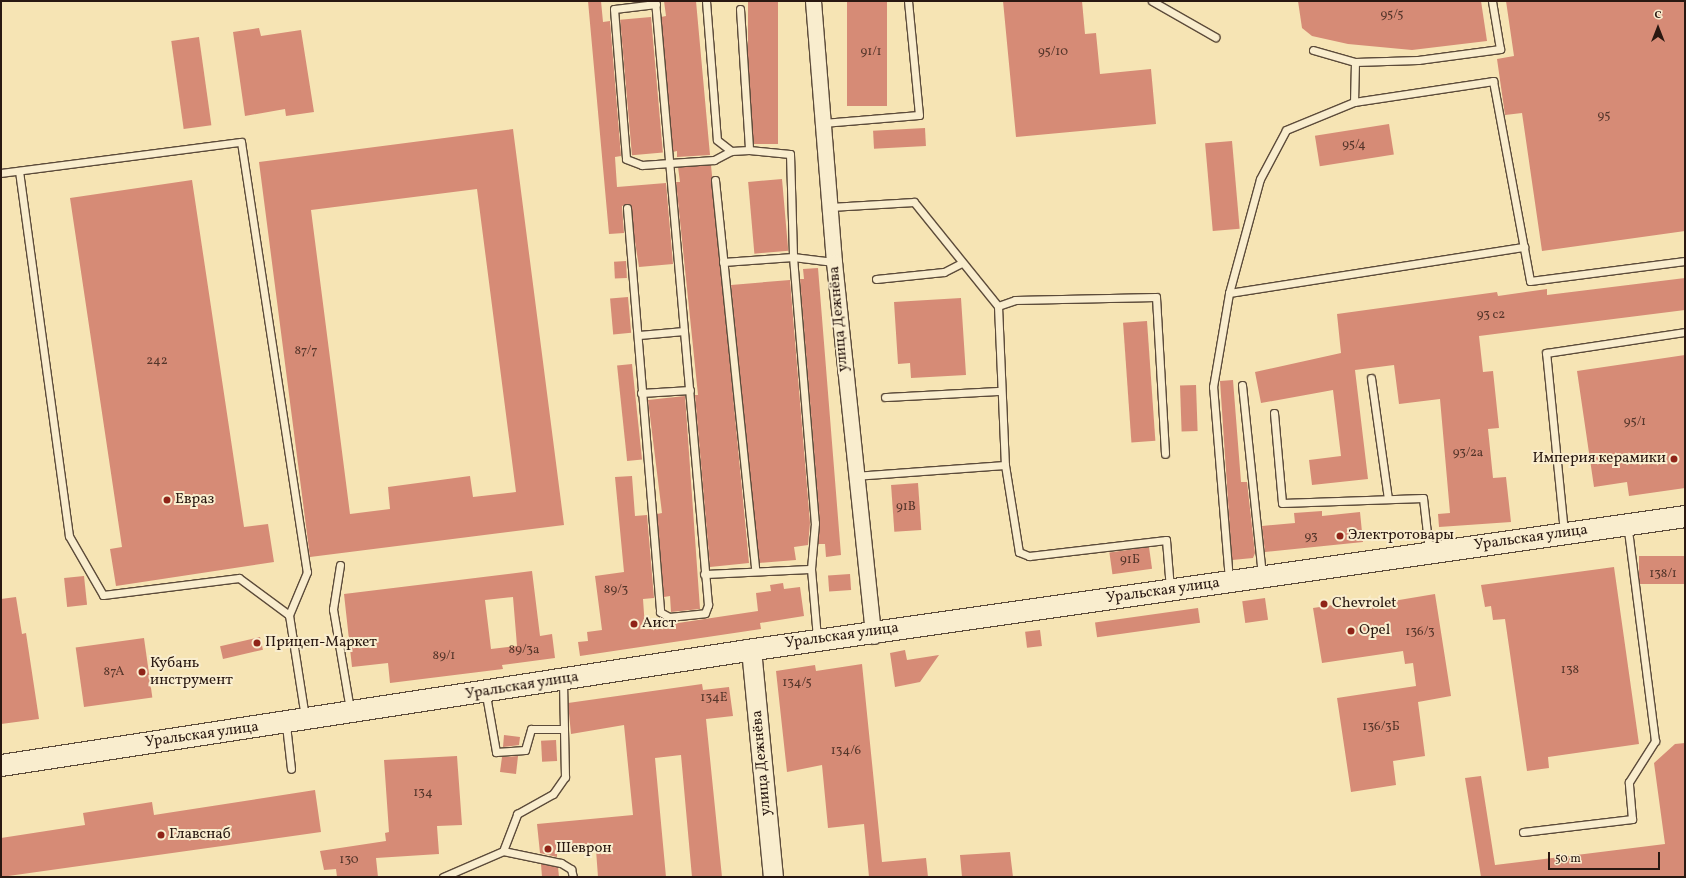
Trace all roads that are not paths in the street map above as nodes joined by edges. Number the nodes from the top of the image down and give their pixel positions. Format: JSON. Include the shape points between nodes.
{"nodes":[{"id":1,"x":706,"y":1,"type":"edge"},
{"id":2,"x":813,"y":1,"type":"edge"},
{"id":3,"x":908,"y":1,"type":"edge"},
{"id":4,"x":1152,"y":1,"type":"edge"},
{"id":5,"x":1492,"y":1,"type":"edge"},
{"id":6,"x":655,"y":2,"type":"edge"},
{"id":7,"x":740,"y":10,"type":"dead end"},
{"id":8,"x":1215,"y":37,"type":"dead end"},
{"id":9,"x":1313,"y":50,"type":"dead end"},
{"id":10,"x":1355,"y":62,"type":"junction"},
{"id":11,"x":1354,"y":102,"type":"junction"},
{"id":12,"x":822,"y":123,"type":"junction"},
{"id":13,"x":749,"y":150,"type":"junction"},
{"id":14,"x":731,"y":151,"type":"junction"},
{"id":15,"x":670,"y":163,"type":"junction"},
{"id":16,"x":19,"y":171,"type":"junction"},
{"id":17,"x":1,"y":173,"type":"edge"},
{"id":18,"x":715,"y":180,"type":"dead end"},
{"id":19,"x":830,"y":207,"type":"junction"},
{"id":20,"x":627,"y":208,"type":"dead end"},
{"id":21,"x":1524,"y":247,"type":"junction"},
{"id":22,"x":793,"y":257,"type":"junction"},
{"id":23,"x":1685,"y":261,"type":"edge"},
{"id":24,"x":723,"y":262,"type":"junction"},
{"id":25,"x":834,"y":262,"type":"junction"},
{"id":26,"x":962,"y":263,"type":"junction"},
{"id":27,"x":876,"y":279,"type":"dead end"},
{"id":28,"x":1229,"y":293,"type":"junction"},
{"id":29,"x":998,"y":306,"type":"junction"},
{"id":30,"x":684,"y":331,"type":"junction"},
{"id":31,"x":1685,"y":332,"type":"edge"},
{"id":32,"x":639,"y":335,"type":"junction"},
{"id":33,"x":1371,"y":378,"type":"dead end"},
{"id":34,"x":1242,"y":385,"type":"dead end"},
{"id":35,"x":690,"y":390,"type":"junction"},
{"id":36,"x":999,"y":390,"type":"junction"},
{"id":37,"x":641,"y":393,"type":"junction"},
{"id":38,"x":885,"y":397,"type":"dead end"},
{"id":39,"x":1274,"y":413,"type":"dead end"},
{"id":40,"x":1165,"y":454,"type":"dead end"},
{"id":41,"x":1005,"y":465,"type":"junction"},
{"id":42,"x":854,"y":476,"type":"junction"},
{"id":43,"x":1388,"y":499,"type":"junction"},
{"id":44,"x":1685,"y":516,"type":"edge"},
{"id":45,"x":1685,"y":522,"type":"edge"},
{"id":46,"x":1627,"y":527,"type":"junction"},
{"id":47,"x":1565,"y":536,"type":"junction"},
{"id":48,"x":1430,"y":556,"type":"junction"},
{"id":49,"x":340,"y":565,"type":"dead end"},
{"id":50,"x":811,"y":569,"type":"junction"},
{"id":51,"x":755,"y":570,"type":"junction"},
{"id":52,"x":704,"y":574,"type":"junction"},
{"id":53,"x":1263,"y":579,"type":"junction"},
{"id":54,"x":1229,"y":584,"type":"junction"},
{"id":55,"x":1170,"y":593,"type":"junction"},
{"id":56,"x":289,"y":615,"type":"junction"},
{"id":57,"x":872,"y":634,"type":"junction"},
{"id":58,"x":818,"y":640,"type":"junction"},
{"id":59,"x":751,"y":652,"type":"junction"},
{"id":60,"x":563,"y":682,"type":"junction"},
{"id":61,"x":486,"y":694,"type":"junction"},
{"id":62,"x":350,"y":713,"type":"junction"},
{"id":63,"x":299,"y":722,"type":"junction"},
{"id":64,"x":564,"y":729,"type":"junction"},
{"id":65,"x":1,"y":766,"type":"edge"},
{"id":66,"x":291,"y":769,"type":"dead end"},
{"id":67,"x":1523,"y":832,"type":"dead end"},
{"id":68,"x":503,"y":851,"type":"junction"},
{"id":69,"x":443,"y":877,"type":"edge"},
{"id":70,"x":573,"y":877,"type":"edge"},
{"id":71,"x":772,"y":877,"type":"edge"}],
"edges":[{"from":1,"to":14,"type":"lane","via":[[717,140]]},
{"from":2,"to":12,"type":"street","name":"улица Дежнёва"},
{"from":3,"to":12,"type":"lane","via":[[919,115]]},
{"from":4,"to":8,"type":"lane"},
{"from":5,"to":10,"type":"lane","via":[[1500,48],[1418,60]]},
{"from":6,"to":15,"type":"lane"},
{"from":6,"to":15,"type":"lane","via":[[614,9],[626,159],[642,165]]},
{"from":7,"to":13,"type":"lane"},
{"from":9,"to":10,"type":"lane"},
{"from":10,"to":11,"type":"lane"},
{"from":11,"to":21,"type":"lane","via":[[1493,81]]},
{"from":11,"to":28,"type":"lane","via":[[1286,130],[1260,179]]},
{"from":12,"to":19,"type":"street","name":"улица Дежнёва"},
{"from":13,"to":14,"type":"lane"},
{"from":13,"to":22,"type":"lane","via":[[790,154]]},
{"from":14,"to":15,"type":"lane","via":[[714,160]]},
{"from":15,"to":30,"type":"lane"},
{"from":16,"to":17,"type":"lane"},
{"from":16,"to":56,"type":"lane","via":[[69,536],[103,595],[239,578]]},
{"from":16,"to":56,"type":"lane","via":[[241,142],[307,572]]},
{"from":18,"to":24,"type":"lane"},
{"from":19,"to":25,"type":"street","name":"улица Дежнёва"},
{"from":19,"to":26,"type":"lane","via":[[914,202]]},
{"from":20,"to":32,"type":"lane"},
{"from":21,"to":23,"type":"lane","via":[[1530,281]]},
{"from":21,"to":28,"type":"lane"},
{"from":22,"to":24,"type":"lane"},
{"from":22,"to":25,"type":"lane"},
{"from":22,"to":50,"type":"lane","via":[[815,523]]},
{"from":24,"to":51,"type":"lane"},
{"from":25,"to":42,"type":"street","name":"улица Дежнёва"},
{"from":26,"to":27,"type":"lane","via":[[944,272]]},
{"from":26,"to":29,"type":"lane"},
{"from":28,"to":54,"type":"lane","via":[[1212,387]]},
{"from":29,"to":36,"type":"lane"},
{"from":29,"to":40,"type":"lane","via":[[1016,300],[1156,297]]},
{"from":30,"to":32,"type":"lane"},
{"from":30,"to":35,"type":"lane"},
{"from":31,"to":47,"type":"lane","via":[[1546,352]]},
{"from":32,"to":37,"type":"lane"},
{"from":33,"to":43,"type":"lane"},
{"from":34,"to":53,"type":"lane"},
{"from":35,"to":37,"type":"lane"},
{"from":35,"to":52,"type":"lane"},
{"from":36,"to":38,"type":"lane"},
{"from":36,"to":41,"type":"lane"},
{"from":37,"to":52,"type":"lane","via":[[660,612],[669,618],[705,613],[708,605]]},
{"from":39,"to":43,"type":"lane","via":[[1282,503]]},
{"from":41,"to":42,"type":"lane"},
{"from":41,"to":55,"type":"lane","via":[[1019,552],[1029,556],[1166,540]]},
{"from":42,"to":57,"type":"street","name":"улица Дежнёва"},
{"from":43,"to":48,"type":"lane","via":[[1423,498]]},
{"from":44,"to":46,"type":"main road","name":"Уральская улица"},
{"from":45,"to":46,"type":"main road","name":"Уральская улица"},
{"from":46,"to":47,"type":"main road","name":"Уральская улица"},
{"from":46,"to":67,"type":"lane","via":[[1655,741],[1629,782],[1632,819]]},
{"from":47,"to":48,"type":"main road","name":"Уральская улица"},
{"from":48,"to":53,"type":"main road","name":"Уральская улица"},
{"from":49,"to":62,"type":"lane","via":[[333,609]]},
{"from":50,"to":51,"type":"lane"},
{"from":50,"to":58,"type":"lane"},
{"from":51,"to":52,"type":"lane"},
{"from":53,"to":54,"type":"main road","name":"Уральская улица"},
{"from":54,"to":55,"type":"main road","name":"Уральская улица"},
{"from":55,"to":57,"type":"main road","name":"Уральская улица"},
{"from":56,"to":63,"type":"lane"},
{"from":57,"to":58,"type":"main road","name":"Уральская улица"},
{"from":57,"to":59,"type":"main road","name":"Уральская улица"},
{"from":58,"to":59,"type":"main road","name":"Уральская улица"},
{"from":59,"to":60,"type":"main road","name":"Уральская улица"},
{"from":59,"to":62,"type":"main road","name":"Уральская улица"},
{"from":59,"to":71,"type":"street","name":"улица Дежнёва"},
{"from":60,"to":61,"type":"main road","name":"Уральская улица"},
{"from":60,"to":64,"type":"lane"},
{"from":61,"to":63,"type":"main road","name":"Уральская улица"},
{"from":61,"to":64,"type":"lane","via":[[496,752],[525,750],[531,729]]},
{"from":62,"to":63,"type":"main road","name":"Уральская улица"},
{"from":63,"to":65,"type":"main road","name":"Уральская улица"},
{"from":63,"to":66,"type":"lane"},
{"from":64,"to":68,"type":"lane","via":[[565,776],[553,794],[517,814]]},
{"from":68,"to":69,"type":"lane"},
{"from":68,"to":70,"type":"lane","via":[[561,863],[571,869]]}]}
